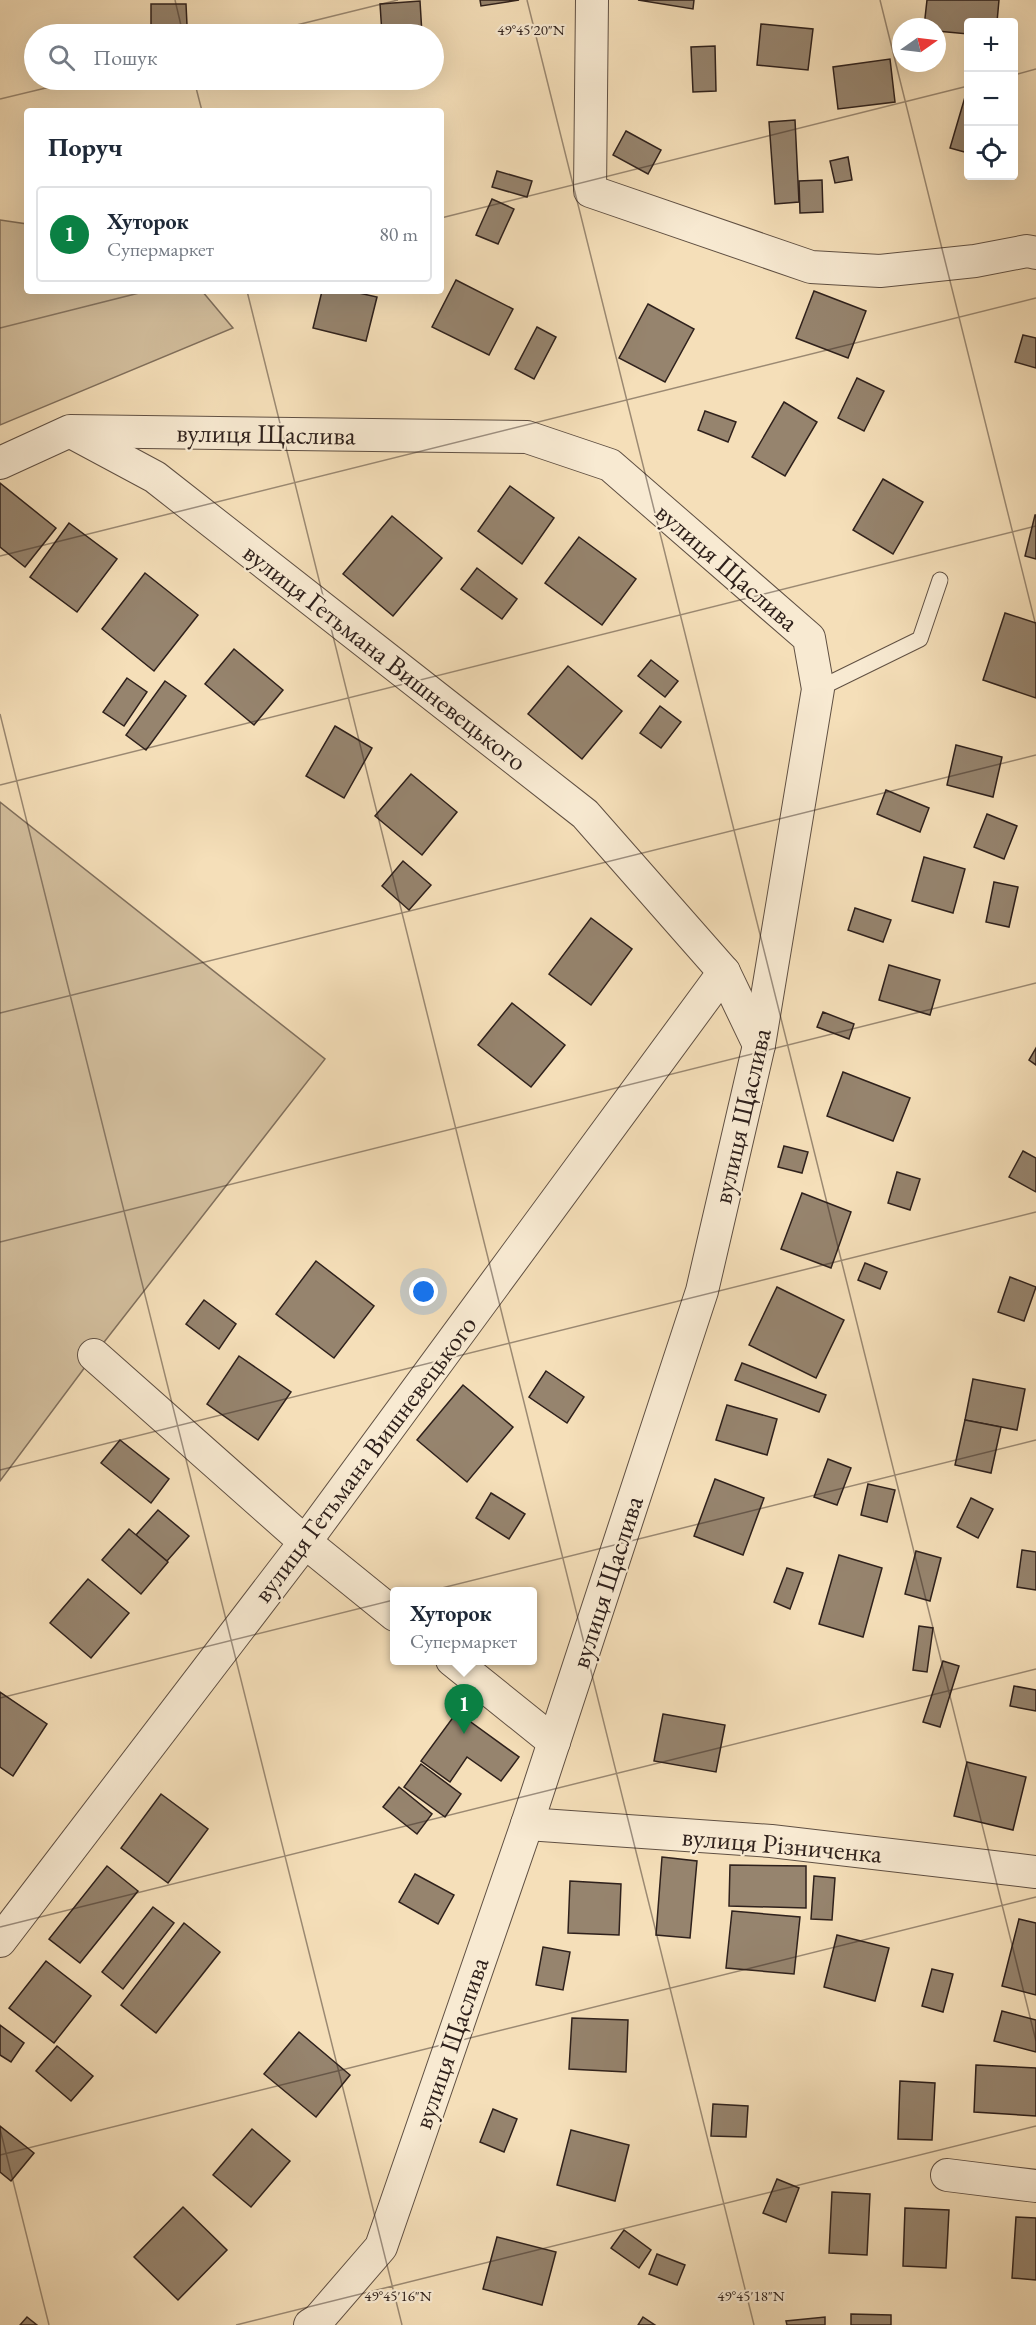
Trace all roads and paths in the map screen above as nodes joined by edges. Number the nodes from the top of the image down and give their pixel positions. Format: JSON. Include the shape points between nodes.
{"nodes":[{"id":1,"x":592,"y":0,"type":"edge"},
{"id":2,"x":1036,"y":253,"type":"edge"},
{"id":3,"x":70,"y":431,"type":"junction"},
{"id":4,"x":0,"y":463,"type":"edge"},
{"id":5,"x":940,"y":580,"type":"dead end"},
{"id":6,"x":818,"y":689,"type":"junction"},
{"id":7,"x":724,"y":972,"type":"junction"},
{"id":8,"x":759,"y":1045,"type":"junction"},
{"id":9,"x":94,"y":1355,"type":"dead end"},
{"id":10,"x":304,"y":1542,"type":"junction"},
{"id":11,"x":390,"y":1611,"type":"edge"},
{"id":12,"x":458,"y":1665,"type":"edge"},
{"id":13,"x":554,"y":1742,"type":"junction"},
{"id":14,"x":527,"y":1824,"type":"junction"},
{"id":15,"x":1036,"y":1872,"type":"edge"},
{"id":16,"x":0,"y":1941,"type":"edge"},
{"id":17,"x":947,"y":2175,"type":"dead end"},
{"id":18,"x":1036,"y":2186,"type":"edge"},
{"id":19,"x":310,"y":2325,"type":"edge"}],
"edges":[{"from":1,"to":2,"type":"street","via":[[590,191],[811,267],[880,271],[1027,251]]},
{"from":3,"to":4,"type":"street"},
{"from":3,"to":6,"type":"street","name":"вулиця Щаслива","via":[[527,437],[579,454],[610,465],[809,638]]},
{"from":3,"to":7,"type":"street","name":"вулиця Гетьмана Вишневецького","via":[[155,477],[585,814]]},
{"from":5,"to":6,"type":"lane","via":[[920,639]]},
{"from":6,"to":8,"type":"street","name":"вулиця Щаслива"},
{"from":7,"to":8,"type":"street","name":"вулиця Гетьмана Вишневецького"},
{"from":7,"to":10,"type":"street","name":"вулиця Гетьмана Вишневецького"},
{"from":8,"to":13,"type":"street","name":"вулиця Щаслива","via":[[702,1291]]},
{"from":9,"to":10,"type":"street"},
{"from":10,"to":11,"type":"street"},
{"from":10,"to":16,"type":"street","name":"вулиця Гетьмана Вишневецького"},
{"from":12,"to":13,"type":"street"},
{"from":13,"to":14,"type":"street","name":"вулиця Щаслива"},
{"from":14,"to":15,"type":"street","name":"вулиця Різниченка","via":[[771,1841]]},
{"from":14,"to":19,"type":"street","name":"вулиця Щаслива","via":[[381,2247]]},
{"from":17,"to":18,"type":"street"}]}
